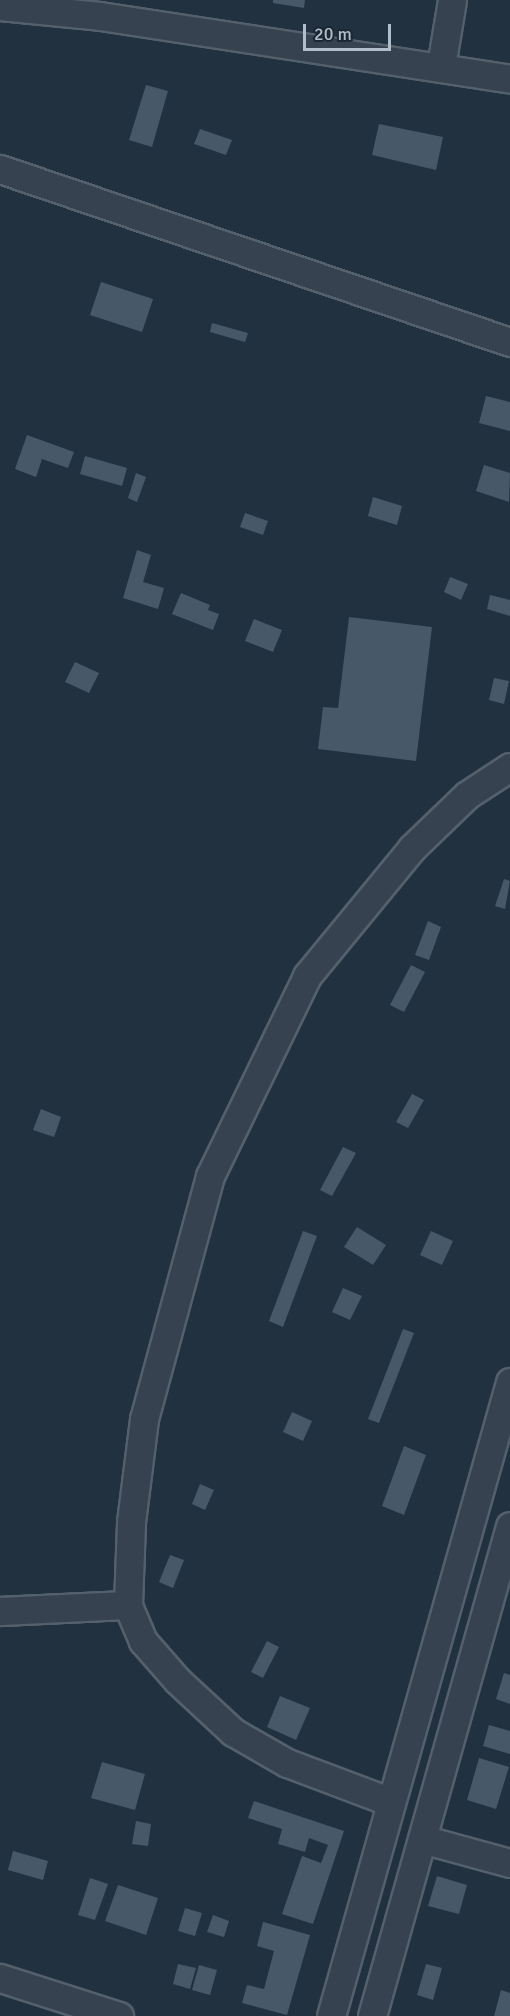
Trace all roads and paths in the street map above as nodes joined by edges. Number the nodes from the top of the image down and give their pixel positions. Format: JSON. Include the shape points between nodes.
{"nodes":[{"id":1,"x":452,"y":0,"type":"edge"},
{"id":2,"x":0,"y":6,"type":"edge"},
{"id":3,"x":102,"y":8,"type":"edge"},
{"id":4,"x":441,"y":66,"type":"junction"},
{"id":5,"x":510,"y":79,"type":"edge"},
{"id":6,"x":0,"y":169,"type":"edge"},
{"id":7,"x":510,"y":342,"type":"edge"},
{"id":8,"x":510,"y":767,"type":"edge"},
{"id":9,"x":510,"y":1382,"type":"edge"},
{"id":10,"x":510,"y":1526,"type":"edge"},
{"id":11,"x":128,"y":1605,"type":"junction"},
{"id":12,"x":0,"y":1611,"type":"edge"},
{"id":13,"x":391,"y":1802,"type":"junction"},
{"id":14,"x":422,"y":1839,"type":"junction"},
{"id":15,"x":510,"y":1863,"type":"edge"},
{"id":16,"x":0,"y":1978,"type":"edge"},
{"id":17,"x":119,"y":2016,"type":"edge"},
{"id":18,"x":331,"y":2016,"type":"edge"},
{"id":19,"x":372,"y":2016,"type":"edge"}],
"edges":[{"from":1,"to":4,"type":"street"},
{"from":2,"to":3,"type":"street"},
{"from":3,"to":4,"type":"street"},
{"from":4,"to":5,"type":"street"},
{"from":6,"to":7,"type":"street"},
{"from":8,"to":11,"type":"street","via":[[467,795],[412,848],[307,976],[210,1176],[144,1419],[131,1522]]},
{"from":9,"to":13,"type":"street"},
{"from":10,"to":14,"type":"street"},
{"from":11,"to":12,"type":"street"},
{"from":11,"to":13,"type":"street","via":[[143,1641],[177,1680],[233,1732],[287,1763]]},
{"from":13,"to":18,"type":"street"},
{"from":14,"to":15,"type":"street"},
{"from":14,"to":19,"type":"street"},
{"from":16,"to":17,"type":"street"}]}
